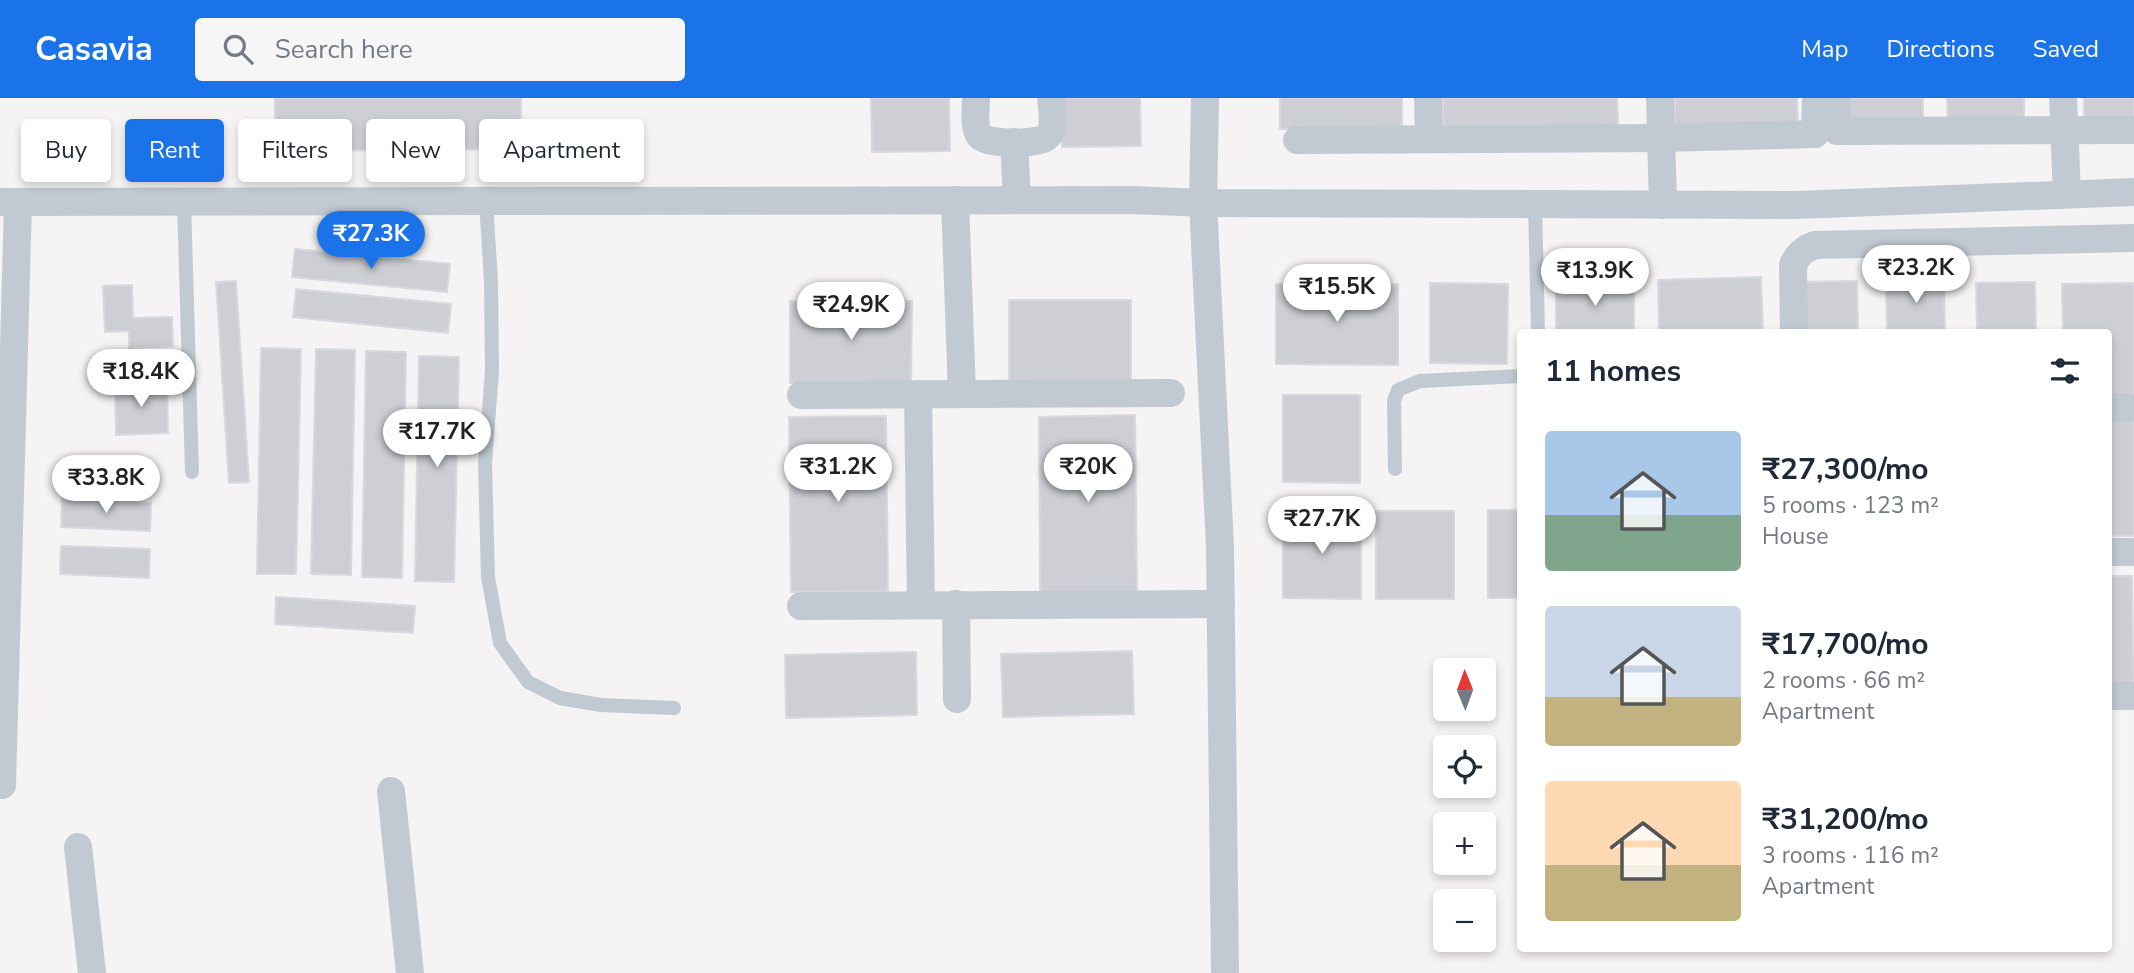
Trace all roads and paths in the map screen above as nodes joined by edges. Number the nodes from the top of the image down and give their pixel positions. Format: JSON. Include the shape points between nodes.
{"nodes":[{"id":1,"x":976,"y":98,"type":"edge"},
{"id":2,"x":1051,"y":98,"type":"edge"},
{"id":3,"x":1205,"y":98,"type":"edge"},
{"id":4,"x":1428,"y":98,"type":"edge"},
{"id":5,"x":1660,"y":98,"type":"edge"},
{"id":6,"x":1815,"y":98,"type":"edge"},
{"id":7,"x":1837,"y":98,"type":"edge"},
{"id":8,"x":2063,"y":98,"type":"edge"},
{"id":9,"x":2063,"y":130,"type":"junction"},
{"id":10,"x":2134,"y":130,"type":"edge"},
{"id":11,"x":1661,"y":138,"type":"junction"},
{"id":12,"x":1429,"y":139,"type":"junction"},
{"id":13,"x":1297,"y":140,"type":"dead end"},
{"id":14,"x":1014,"y":142,"type":"junction"},
{"id":15,"x":2134,"y":192,"type":"edge"},
{"id":16,"x":2067,"y":194,"type":"junction"},
{"id":17,"x":955,"y":200,"type":"junction"},
{"id":18,"x":1017,"y":200,"type":"junction"},
{"id":19,"x":486,"y":201,"type":"junction"},
{"id":20,"x":9,"y":202,"type":"edge"},
{"id":21,"x":184,"y":202,"type":"junction"},
{"id":22,"x":1203,"y":203,"type":"junction"},
{"id":23,"x":1535,"y":204,"type":"junction"},
{"id":24,"x":1663,"y":205,"type":"junction"},
{"id":25,"x":2134,"y":238,"type":"edge"},
{"id":26,"x":1538,"y":329,"type":"edge"},
{"id":27,"x":1794,"y":329,"type":"edge"},
{"id":28,"x":1517,"y":376,"type":"edge"},
{"id":29,"x":1171,"y":393,"type":"dead end"},
{"id":30,"x":918,"y":394,"type":"junction"},
{"id":31,"x":961,"y":394,"type":"junction"},
{"id":32,"x":801,"y":395,"type":"dead end"},
{"id":33,"x":2112,"y":407,"type":"edge"},
{"id":34,"x":2134,"y":408,"type":"edge"},
{"id":35,"x":1395,"y":469,"type":"dead end"},
{"id":36,"x":192,"y":472,"type":"dead end"},
{"id":37,"x":2112,"y":552,"type":"edge"},
{"id":38,"x":2134,"y":552,"type":"edge"},
{"id":39,"x":921,"y":604,"type":"junction"},
{"id":40,"x":956,"y":604,"type":"junction"},
{"id":41,"x":1221,"y":604,"type":"junction"},
{"id":42,"x":801,"y":606,"type":"dead end"},
{"id":43,"x":2112,"y":696,"type":"edge"},
{"id":44,"x":2134,"y":696,"type":"edge"},
{"id":45,"x":957,"y":699,"type":"dead end"},
{"id":46,"x":674,"y":708,"type":"dead end"},
{"id":47,"x":2,"y":785,"type":"dead end"},
{"id":48,"x":391,"y":791,"type":"dead end"},
{"id":49,"x":78,"y":847,"type":"dead end"},
{"id":50,"x":92,"y":973,"type":"edge"},
{"id":51,"x":410,"y":973,"type":"edge"},
{"id":52,"x":1226,"y":973,"type":"edge"}],
"edges":[{"from":1,"to":14,"type":"street","via":[[981,137]]},
{"from":2,"to":14,"type":"street","via":[[1048,137]]},
{"from":3,"to":22,"type":"street"},
{"from":4,"to":12,"type":"street"},
{"from":5,"to":11,"type":"street"},
{"from":6,"to":11,"type":"street","via":[[1815,134]]},
{"from":7,"to":9,"type":"street","via":[[1837,131]]},
{"from":8,"to":9,"type":"street"},
{"from":9,"to":10,"type":"street"},
{"from":9,"to":16,"type":"street"},
{"from":11,"to":12,"type":"street"},
{"from":11,"to":24,"type":"street"},
{"from":12,"to":13,"type":"street"},
{"from":14,"to":18,"type":"street"},
{"from":15,"to":16,"type":"street"},
{"from":16,"to":24,"type":"street","via":[[1796,205]]},
{"from":17,"to":18,"type":"street"},
{"from":17,"to":19,"type":"street"},
{"from":17,"to":31,"type":"street"},
{"from":18,"to":22,"type":"street"},
{"from":19,"to":21,"type":"street"},
{"from":19,"to":46,"type":"lane","via":[[492,371],[485,463],[488,577],[500,643],[528,682],[560,698]]},
{"from":20,"to":21,"type":"street"},
{"from":20,"to":47,"type":"street"},
{"from":21,"to":36,"type":"lane"},
{"from":22,"to":23,"type":"street"},
{"from":22,"to":41,"type":"street"},
{"from":23,"to":24,"type":"street"},
{"from":23,"to":26,"type":"lane"},
{"from":25,"to":27,"type":"street","via":[[1815,244],[1804,249],[1793,265]]},
{"from":28,"to":35,"type":"lane","via":[[1420,381],[1398,390],[1394,401]]},
{"from":29,"to":31,"type":"street"},
{"from":30,"to":31,"type":"street"},
{"from":30,"to":32,"type":"street"},
{"from":30,"to":39,"type":"street"},
{"from":33,"to":34,"type":"street"},
{"from":37,"to":38,"type":"street"},
{"from":39,"to":40,"type":"street"},
{"from":39,"to":42,"type":"street"},
{"from":40,"to":41,"type":"street"},
{"from":40,"to":45,"type":"street"},
{"from":41,"to":52,"type":"street"},
{"from":43,"to":44,"type":"street"},
{"from":48,"to":51,"type":"street"},
{"from":49,"to":50,"type":"street"}]}
